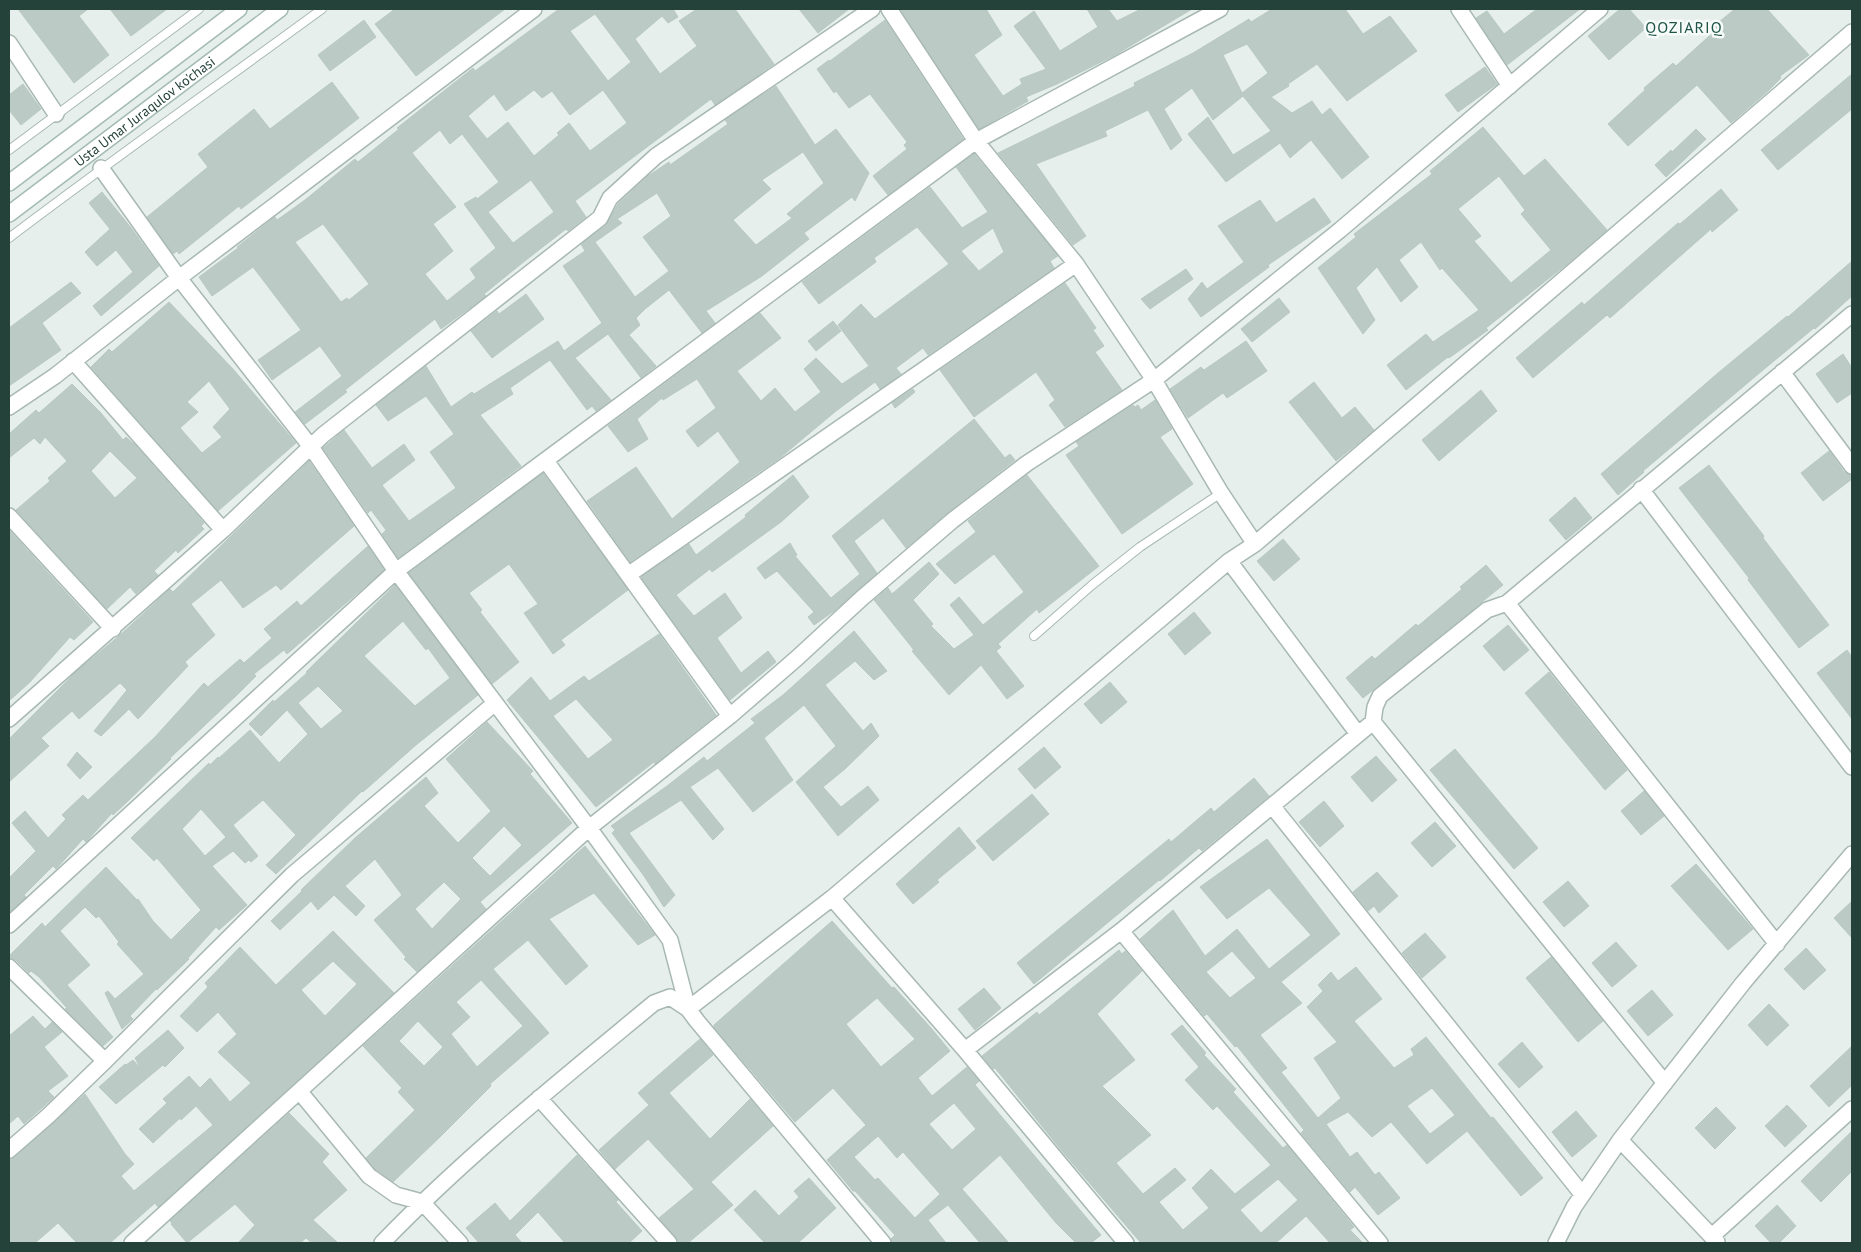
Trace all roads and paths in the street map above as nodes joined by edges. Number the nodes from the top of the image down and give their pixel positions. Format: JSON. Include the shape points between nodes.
{"nodes":[{"id":1,"x":200,"y":9,"type":"edge"},
{"id":2,"x":239,"y":9,"type":"edge"},
{"id":3,"x":280,"y":9,"type":"edge"},
{"id":4,"x":322,"y":9,"type":"edge"},
{"id":5,"x":534,"y":9,"type":"edge"},
{"id":6,"x":872,"y":9,"type":"edge"},
{"id":7,"x":889,"y":9,"type":"edge"},
{"id":8,"x":1220,"y":9,"type":"edge"},
{"id":9,"x":1459,"y":9,"type":"edge"},
{"id":10,"x":1600,"y":9,"type":"edge"},
{"id":11,"x":1852,"y":32,"type":"edge"},
{"id":12,"x":9,"y":43,"type":"edge"},
{"id":13,"x":1510,"y":86,"type":"junction"},
{"id":14,"x":56,"y":114,"type":"junction"},
{"id":15,"x":976,"y":141,"type":"junction"},
{"id":16,"x":9,"y":150,"type":"edge"},
{"id":17,"x":101,"y":168,"type":"junction"},
{"id":18,"x":9,"y":184,"type":"edge"},
{"id":19,"x":9,"y":214,"type":"edge"},
{"id":20,"x":9,"y":238,"type":"edge"},
{"id":21,"x":1076,"y":264,"type":"junction"},
{"id":22,"x":179,"y":278,"type":"junction"},
{"id":23,"x":1852,"y":314,"type":"edge"},
{"id":24,"x":73,"y":362,"type":"junction"},
{"id":25,"x":1782,"y":372,"type":"junction"},
{"id":26,"x":1154,"y":380,"type":"junction"},
{"id":27,"x":9,"y":407,"type":"edge"},
{"id":28,"x":311,"y":447,"type":"junction"},
{"id":29,"x":546,"y":461,"type":"junction"},
{"id":30,"x":1852,"y":466,"type":"edge"},
{"id":31,"x":1641,"y":489,"type":"junction"},
{"id":32,"x":1221,"y":493,"type":"junction"},
{"id":33,"x":9,"y":516,"type":"edge"},
{"id":34,"x":224,"y":530,"type":"junction"},
{"id":35,"x":1255,"y":544,"type":"junction"},
{"id":36,"x":1229,"y":561,"type":"junction"},
{"id":37,"x":396,"y":571,"type":"junction"},
{"id":38,"x":628,"y":575,"type":"junction"},
{"id":39,"x":1507,"y":603,"type":"junction"},
{"id":40,"x":113,"y":629,"type":"junction"},
{"id":41,"x":1034,"y":636,"type":"dead end"},
{"id":42,"x":495,"y":703,"type":"junction"},
{"id":43,"x":730,"y":716,"type":"junction"},
{"id":44,"x":9,"y":719,"type":"edge"},
{"id":45,"x":1373,"y":722,"type":"junction"},
{"id":46,"x":1358,"y":734,"type":"junction"},
{"id":47,"x":1852,"y":767,"type":"edge"},
{"id":48,"x":1273,"y":807,"type":"junction"},
{"id":49,"x":589,"y":828,"type":"junction"},
{"id":50,"x":1852,"y":854,"type":"edge"},
{"id":51,"x":832,"y":898,"type":"junction"},
{"id":52,"x":9,"y":925,"type":"edge"},
{"id":53,"x":1121,"y":931,"type":"junction"},
{"id":54,"x":1777,"y":944,"type":"junction"},
{"id":55,"x":9,"y":968,"type":"edge"},
{"id":56,"x":688,"y":1009,"type":"junction"},
{"id":57,"x":965,"y":1050,"type":"junction"},
{"id":58,"x":105,"y":1061,"type":"junction"},
{"id":59,"x":1665,"y":1083,"type":"junction"},
{"id":60,"x":300,"y":1092,"type":"junction"},
{"id":61,"x":539,"y":1098,"type":"junction"},
{"id":62,"x":1852,"y":1109,"type":"edge"},
{"id":63,"x":1620,"y":1140,"type":"junction"},
{"id":64,"x":9,"y":1150,"type":"edge"},
{"id":65,"x":1582,"y":1194,"type":"junction"},
{"id":66,"x":422,"y":1202,"type":"junction"},
{"id":67,"x":1715,"y":1240,"type":"edge"},
{"id":68,"x":132,"y":1243,"type":"edge"},
{"id":69,"x":382,"y":1243,"type":"edge"},
{"id":70,"x":460,"y":1243,"type":"edge"},
{"id":71,"x":669,"y":1243,"type":"edge"},
{"id":72,"x":883,"y":1243,"type":"edge"},
{"id":73,"x":1126,"y":1243,"type":"edge"},
{"id":74,"x":1380,"y":1243,"type":"edge"},
{"id":75,"x":1556,"y":1243,"type":"edge"}],
"edges":[{"from":1,"to":14,"type":"lane"},
{"from":2,"to":18,"type":"street","name":"Usta Umar Juraqulov ko'chasi"},
{"from":3,"to":19,"type":"street","name":"Usta Umar Juraqulov ko'chasi"},
{"from":4,"to":17,"type":"lane"},
{"from":5,"to":22,"type":"street"},
{"from":6,"to":28,"type":"street","via":[[656,156],[610,198],[600,218]]},
{"from":7,"to":15,"type":"street"},
{"from":8,"to":15,"type":"street"},
{"from":9,"to":13,"type":"street"},
{"from":10,"to":13,"type":"street"},
{"from":11,"to":35,"type":"street"},
{"from":12,"to":14,"type":"street"},
{"from":13,"to":26,"type":"street","via":[[1340,230]]},
{"from":14,"to":16,"type":"lane"},
{"from":15,"to":21,"type":"street"},
{"from":15,"to":29,"type":"street"},
{"from":17,"to":20,"type":"lane"},
{"from":17,"to":22,"type":"street"},
{"from":21,"to":26,"type":"street"},
{"from":21,"to":38,"type":"street"},
{"from":22,"to":24,"type":"street"},
{"from":22,"to":28,"type":"street"},
{"from":23,"to":25,"type":"street"},
{"from":24,"to":27,"type":"street"},
{"from":24,"to":34,"type":"street"},
{"from":25,"to":30,"type":"street"},
{"from":25,"to":31,"type":"street"},
{"from":26,"to":32,"type":"street"},
{"from":26,"to":43,"type":"street","via":[[1026,464],[953,520]]},
{"from":28,"to":34,"type":"street"},
{"from":28,"to":37,"type":"street"},
{"from":29,"to":37,"type":"street"},
{"from":29,"to":38,"type":"street"},
{"from":31,"to":39,"type":"street"},
{"from":31,"to":47,"type":"street"},
{"from":32,"to":35,"type":"street"},
{"from":32,"to":41,"type":"lane","via":[[1140,547]]},
{"from":33,"to":40,"type":"street"},
{"from":34,"to":40,"type":"street"},
{"from":35,"to":36,"type":"street"},
{"from":36,"to":46,"type":"street"},
{"from":36,"to":51,"type":"street"},
{"from":37,"to":42,"type":"street"},
{"from":37,"to":52,"type":"street"},
{"from":38,"to":43,"type":"street"},
{"from":39,"to":45,"type":"street","via":[[1487,610],[1380,696],[1374,707]]},
{"from":39,"to":54,"type":"street"},
{"from":40,"to":44,"type":"street"},
{"from":42,"to":49,"type":"street"},
{"from":42,"to":58,"type":"street","via":[[292,875]]},
{"from":43,"to":49,"type":"street"},
{"from":45,"to":46,"type":"street"},
{"from":45,"to":59,"type":"street"},
{"from":46,"to":48,"type":"street"},
{"from":48,"to":53,"type":"street"},
{"from":48,"to":65,"type":"street"},
{"from":49,"to":56,"type":"street","via":[[670,940]]},
{"from":49,"to":60,"type":"street"},
{"from":50,"to":54,"type":"street"},
{"from":51,"to":56,"type":"street"},
{"from":51,"to":57,"type":"street"},
{"from":53,"to":57,"type":"street"},
{"from":53,"to":74,"type":"street"},
{"from":54,"to":59,"type":"street"},
{"from":55,"to":58,"type":"street"},
{"from":56,"to":61,"type":"street","via":[[670,998],[654,1003]]},
{"from":56,"to":72,"type":"street"},
{"from":57,"to":73,"type":"street"},
{"from":58,"to":64,"type":"street"},
{"from":59,"to":63,"type":"street"},
{"from":60,"to":66,"type":"street","via":[[369,1176],[396,1195]]},
{"from":60,"to":68,"type":"street"},
{"from":61,"to":66,"type":"street"},
{"from":61,"to":71,"type":"street"},
{"from":62,"to":67,"type":"street"},
{"from":63,"to":65,"type":"street"},
{"from":63,"to":67,"type":"street"},
{"from":65,"to":75,"type":"street"},
{"from":66,"to":69,"type":"street"},
{"from":66,"to":70,"type":"street"}]}
